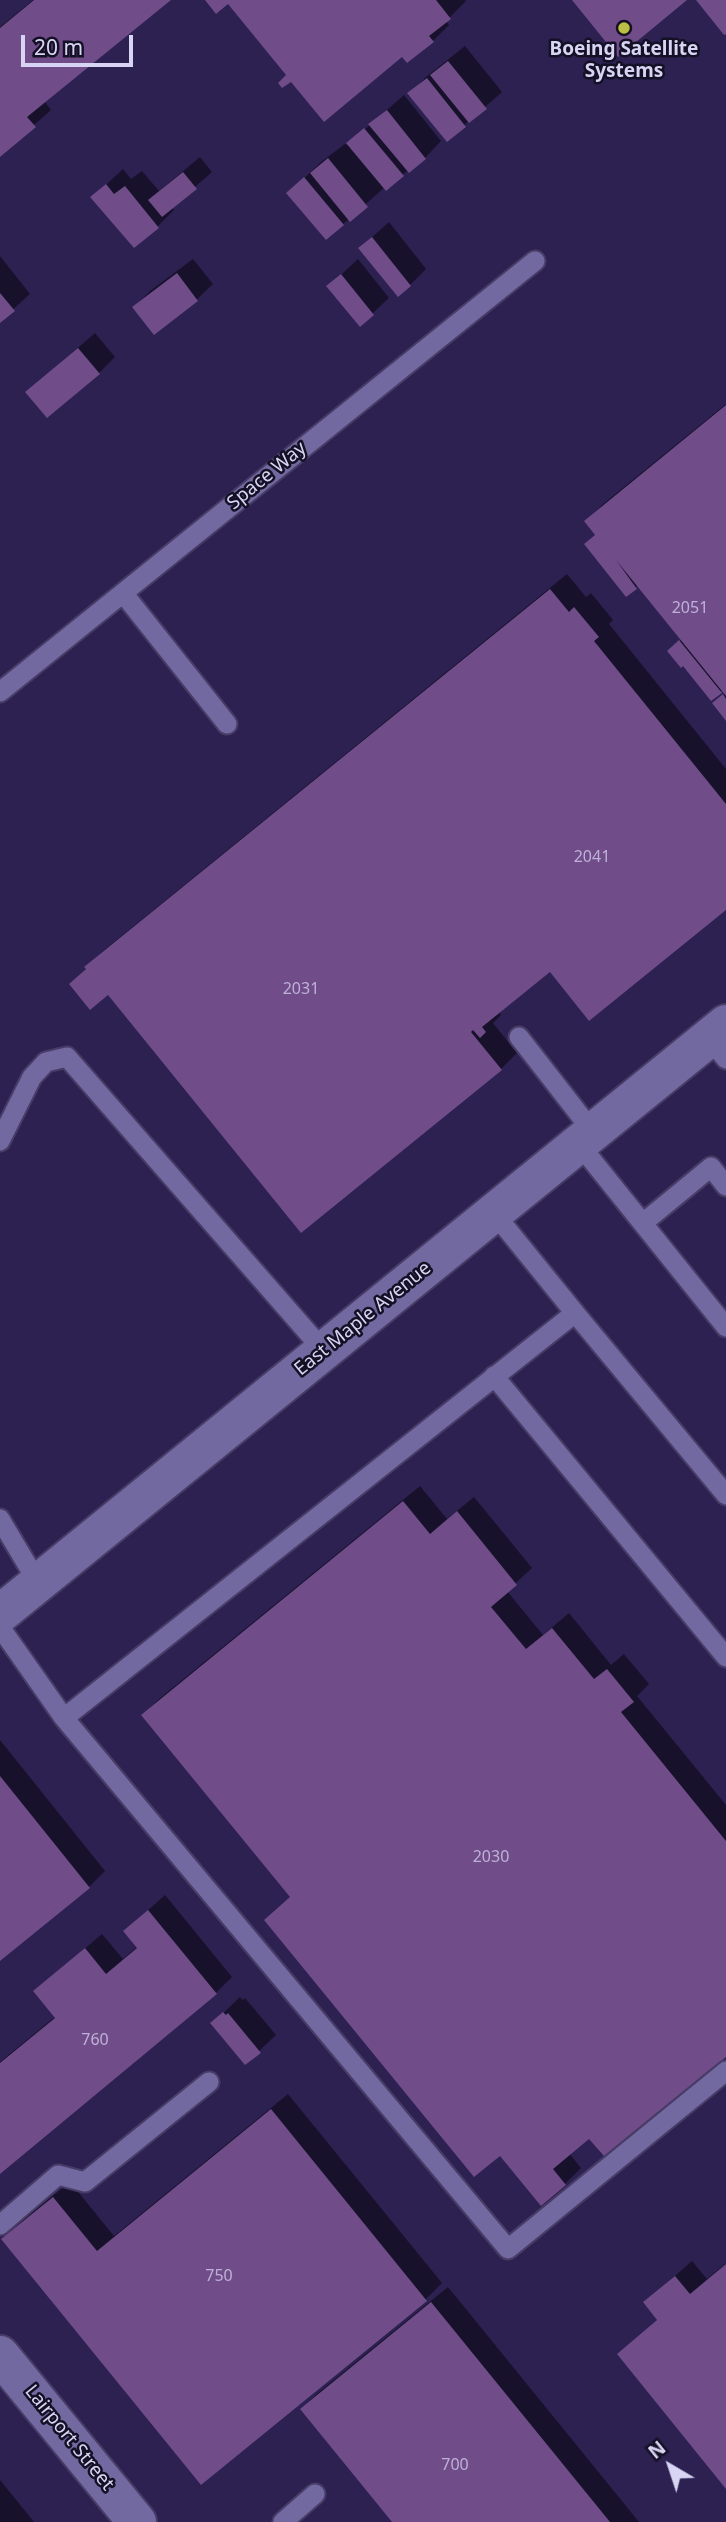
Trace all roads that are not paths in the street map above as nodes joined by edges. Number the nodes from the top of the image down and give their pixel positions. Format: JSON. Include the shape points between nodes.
{"nodes":[{"id":1,"x":535,"y":261,"type":"dead end"},
{"id":2,"x":123,"y":593,"type":"junction"},
{"id":3,"x":0,"y":692,"type":"edge"},
{"id":4,"x":227,"y":724,"type":"dead end"},
{"id":5,"x":519,"y":1038,"type":"dead end"},
{"id":6,"x":720,"y":1040,"type":"edge"},
{"id":7,"x":586,"y":1138,"type":"junction"},
{"id":8,"x":0,"y":1141,"type":"edge"},
{"id":9,"x":726,"y":1186,"type":"edge"},
{"id":10,"x":495,"y":1213,"type":"junction"},
{"id":11,"x":642,"y":1223,"type":"junction"},
{"id":12,"x":575,"y":1313,"type":"junction"},
{"id":13,"x":726,"y":1327,"type":"edge"},
{"id":14,"x":324,"y":1351,"type":"junction"},
{"id":15,"x":494,"y":1376,"type":"junction"},
{"id":16,"x":726,"y":1495,"type":"edge"},
{"id":17,"x":0,"y":1519,"type":"edge"},
{"id":18,"x":38,"y":1583,"type":"junction"},
{"id":19,"x":0,"y":1614,"type":"edge"},
{"id":20,"x":0,"y":1627,"type":"edge"},
{"id":21,"x":726,"y":1657,"type":"edge"},
{"id":22,"x":64,"y":1718,"type":"junction"},
{"id":23,"x":726,"y":2071,"type":"edge"},
{"id":24,"x":209,"y":2082,"type":"dead end"},
{"id":25,"x":0,"y":2225,"type":"edge"},
{"id":26,"x":0,"y":2354,"type":"edge"},
{"id":27,"x":315,"y":2494,"type":"dead end"},
{"id":28,"x":137,"y":2522,"type":"edge"},
{"id":29,"x":283,"y":2522,"type":"edge"}],
"edges":[{"from":1,"to":2,"type":"lane","name":"Space Way"},
{"from":2,"to":3,"type":"lane","name":"Space Way"},
{"from":2,"to":4,"type":"lane"},
{"from":5,"to":7,"type":"lane"},
{"from":6,"to":7,"type":"street","name":"East Maple Avenue"},
{"from":7,"to":10,"type":"street","name":"East Maple Avenue"},
{"from":7,"to":11,"type":"lane"},
{"from":8,"to":14,"type":"lane","via":[[32,1077],[47,1062],[67,1057]]},
{"from":9,"to":11,"type":"lane","via":[[711,1167]]},
{"from":10,"to":12,"type":"lane"},
{"from":10,"to":14,"type":"street","name":"East Maple Avenue"},
{"from":11,"to":13,"type":"lane"},
{"from":12,"to":15,"type":"lane"},
{"from":12,"to":16,"type":"lane"},
{"from":14,"to":18,"type":"street","name":"East Maple Avenue"},
{"from":15,"to":21,"type":"lane"},
{"from":15,"to":22,"type":"lane"},
{"from":17,"to":18,"type":"lane"},
{"from":18,"to":19,"type":"street","name":"East Maple Avenue"},
{"from":20,"to":22,"type":"lane"},
{"from":22,"to":23,"type":"lane","via":[[508,2249]]},
{"from":24,"to":25,"type":"lane","via":[[85,2182],[58,2175]]},
{"from":26,"to":28,"type":"street","name":"Lairport Street"},
{"from":27,"to":29,"type":"lane"}]}
